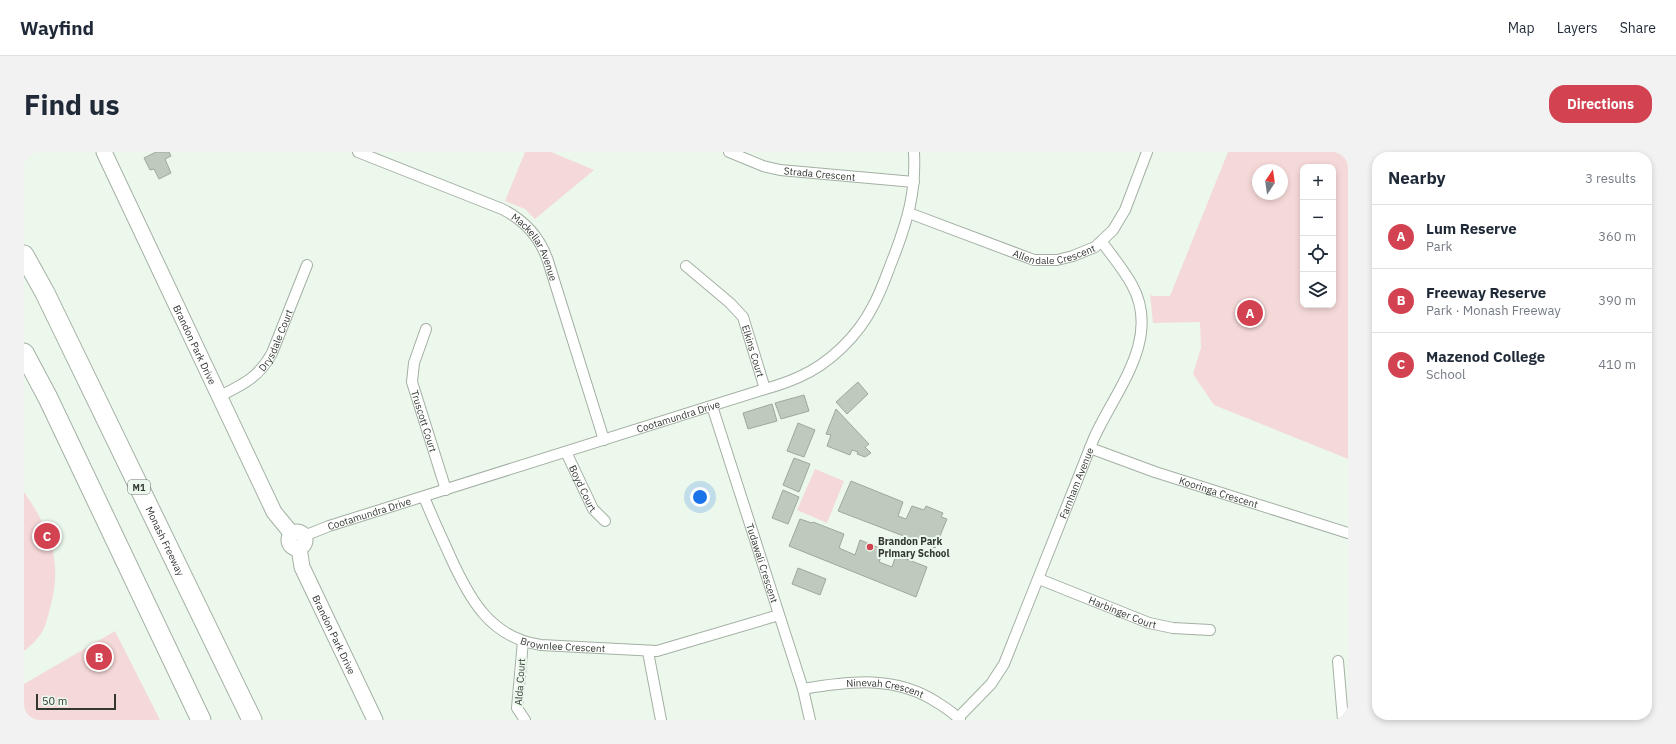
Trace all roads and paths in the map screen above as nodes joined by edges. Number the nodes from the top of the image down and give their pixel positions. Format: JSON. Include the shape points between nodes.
{"nodes":[{"id":1,"x":104,"y":152,"type":"edge"},
{"id":2,"x":358,"y":152,"type":"edge"},
{"id":3,"x":914,"y":152,"type":"edge"},
{"id":4,"x":1147,"y":152,"type":"edge"},
{"id":5,"x":734,"y":153,"type":"edge"},
{"id":6,"x":914,"y":182,"type":"junction"},
{"id":7,"x":909,"y":214,"type":"junction"},
{"id":8,"x":1102,"y":242,"type":"junction"},
{"id":9,"x":24,"y":255,"type":"edge"},
{"id":10,"x":307,"y":265,"type":"dead end"},
{"id":11,"x":686,"y":266,"type":"dead end"},
{"id":12,"x":426,"y":329,"type":"dead end"},
{"id":13,"x":24,"y":353,"type":"edge"},
{"id":14,"x":765,"y":389,"type":"junction"},
{"id":15,"x":220,"y":396,"type":"junction"},
{"id":16,"x":712,"y":406,"type":"junction"},
{"id":17,"x":604,"y":440,"type":"junction"},
{"id":18,"x":1090,"y":448,"type":"junction"},
{"id":19,"x":566,"y":452,"type":"junction"},
{"id":20,"x":446,"y":490,"type":"junction"},
{"id":21,"x":424,"y":497,"type":"junction"},
{"id":22,"x":605,"y":521,"type":"dead end"},
{"id":23,"x":1348,"y":533,"type":"edge"},
{"id":24,"x":298,"y":539,"type":"junction"},
{"id":25,"x":1039,"y":579,"type":"junction"},
{"id":26,"x":779,"y":615,"type":"junction"},
{"id":27,"x":1210,"y":630,"type":"dead end"},
{"id":28,"x":523,"y":641,"type":"junction"},
{"id":29,"x":648,"y":652,"type":"junction"},
{"id":30,"x":1338,"y":661,"type":"dead end"},
{"id":31,"x":803,"y":689,"type":"junction"},
{"id":32,"x":959,"y":719,"type":"edge"},
{"id":33,"x":200,"y":720,"type":"edge"},
{"id":34,"x":252,"y":720,"type":"edge"},
{"id":35,"x":375,"y":720,"type":"edge"},
{"id":36,"x":525,"y":720,"type":"edge"},
{"id":37,"x":662,"y":720,"type":"edge"},
{"id":38,"x":810,"y":720,"type":"edge"},
{"id":39,"x":1343,"y":720,"type":"edge"}],
"edges":[{"from":1,"to":15,"type":"street","name":"Brandon Park Drive"},
{"from":2,"to":17,"type":"street","name":"Mackellar Avenue","via":[[502,209],[518,218],[531,230],[548,261]]},
{"from":3,"to":6,"type":"street","name":"Cootamundra Drive"},
{"from":4,"to":8,"type":"street","name":"Allendale Crescent","via":[[1125,210]]},
{"from":5,"to":6,"type":"street","name":"Strada Crescent","via":[[762,166],[780,170]]},
{"from":6,"to":7,"type":"street","name":"Cootamundra Drive"},
{"from":7,"to":8,"type":"street","name":"Allendale Crescent","via":[[1034,260],[1056,260],[1073,256],[1088,251]]},
{"from":7,"to":14,"type":"street","name":"Cootamundra Drive","via":[[873,306],[850,338],[812,370]]},
{"from":8,"to":18,"type":"street","name":"Farnham Avenue","via":[[1132,286],[1139,301],[1142,322],[1134,358],[1125,380]]},
{"from":9,"to":34,"type":"highway","name":"Monash Freeway","number":"M1"},
{"from":10,"to":15,"type":"street","name":"Drysdale Court","via":[[268,361],[252,378]]},
{"from":11,"to":14,"type":"street","name":"Elkins Court","via":[[743,317]]},
{"from":12,"to":20,"type":"street","name":"Truscott Court","via":[[416,355],[412,382]]},
{"from":13,"to":33,"type":"highway","via":[[48,398]]},
{"from":14,"to":16,"type":"street","name":"Cootamundra Drive"},
{"from":15,"to":24,"type":"street","name":"Brandon Park Drive","via":[[274,512]]},
{"from":16,"to":17,"type":"street","name":"Cootamundra Drive"},
{"from":16,"to":26,"type":"street","name":"Tudawali Crescent"},
{"from":17,"to":19,"type":"street","name":"Cootamundra Drive"},
{"from":18,"to":23,"type":"street","name":"Kooringa Crescent","via":[[1148,470]]},
{"from":18,"to":25,"type":"street","name":"Farnham Avenue"},
{"from":19,"to":20,"type":"street","name":"Cootamundra Drive"},
{"from":19,"to":22,"type":"street","name":"Boyd Court","via":[[593,509]]},
{"from":20,"to":21,"type":"street","name":"Cootamundra Drive"},
{"from":21,"to":24,"type":"street","name":"Cootamundra Drive","via":[[329,526]]},
{"from":21,"to":28,"type":"street","name":"Brownlee Crescent","via":[[473,602],[484,616]]},
{"from":24,"to":35,"type":"street","name":"Brandon Park Drive","via":[[302,567]]},
{"from":25,"to":27,"type":"street","name":"Harbinger Court","via":[[1149,623],[1185,630]]},
{"from":25,"to":32,"type":"street","name":"Farnham Avenue","via":[[1000,671],[989,687]]},
{"from":26,"to":29,"type":"street","name":"Brownlee Crescent","via":[[663,650]]},
{"from":26,"to":31,"type":"street","name":"Tudawali Crescent"},
{"from":28,"to":29,"type":"street","name":"Brownlee Crescent","via":[[541,645]]},
{"from":28,"to":36,"type":"street","name":"Alda Court","via":[[517,708]]},
{"from":29,"to":37,"type":"street"},
{"from":30,"to":39,"type":"street"},
{"from":31,"to":32,"type":"street","name":"Ninevah Crescent","via":[[863,681],[890,683],[924,694]]},
{"from":31,"to":38,"type":"street","name":"Tudawali Crescent"}]}
